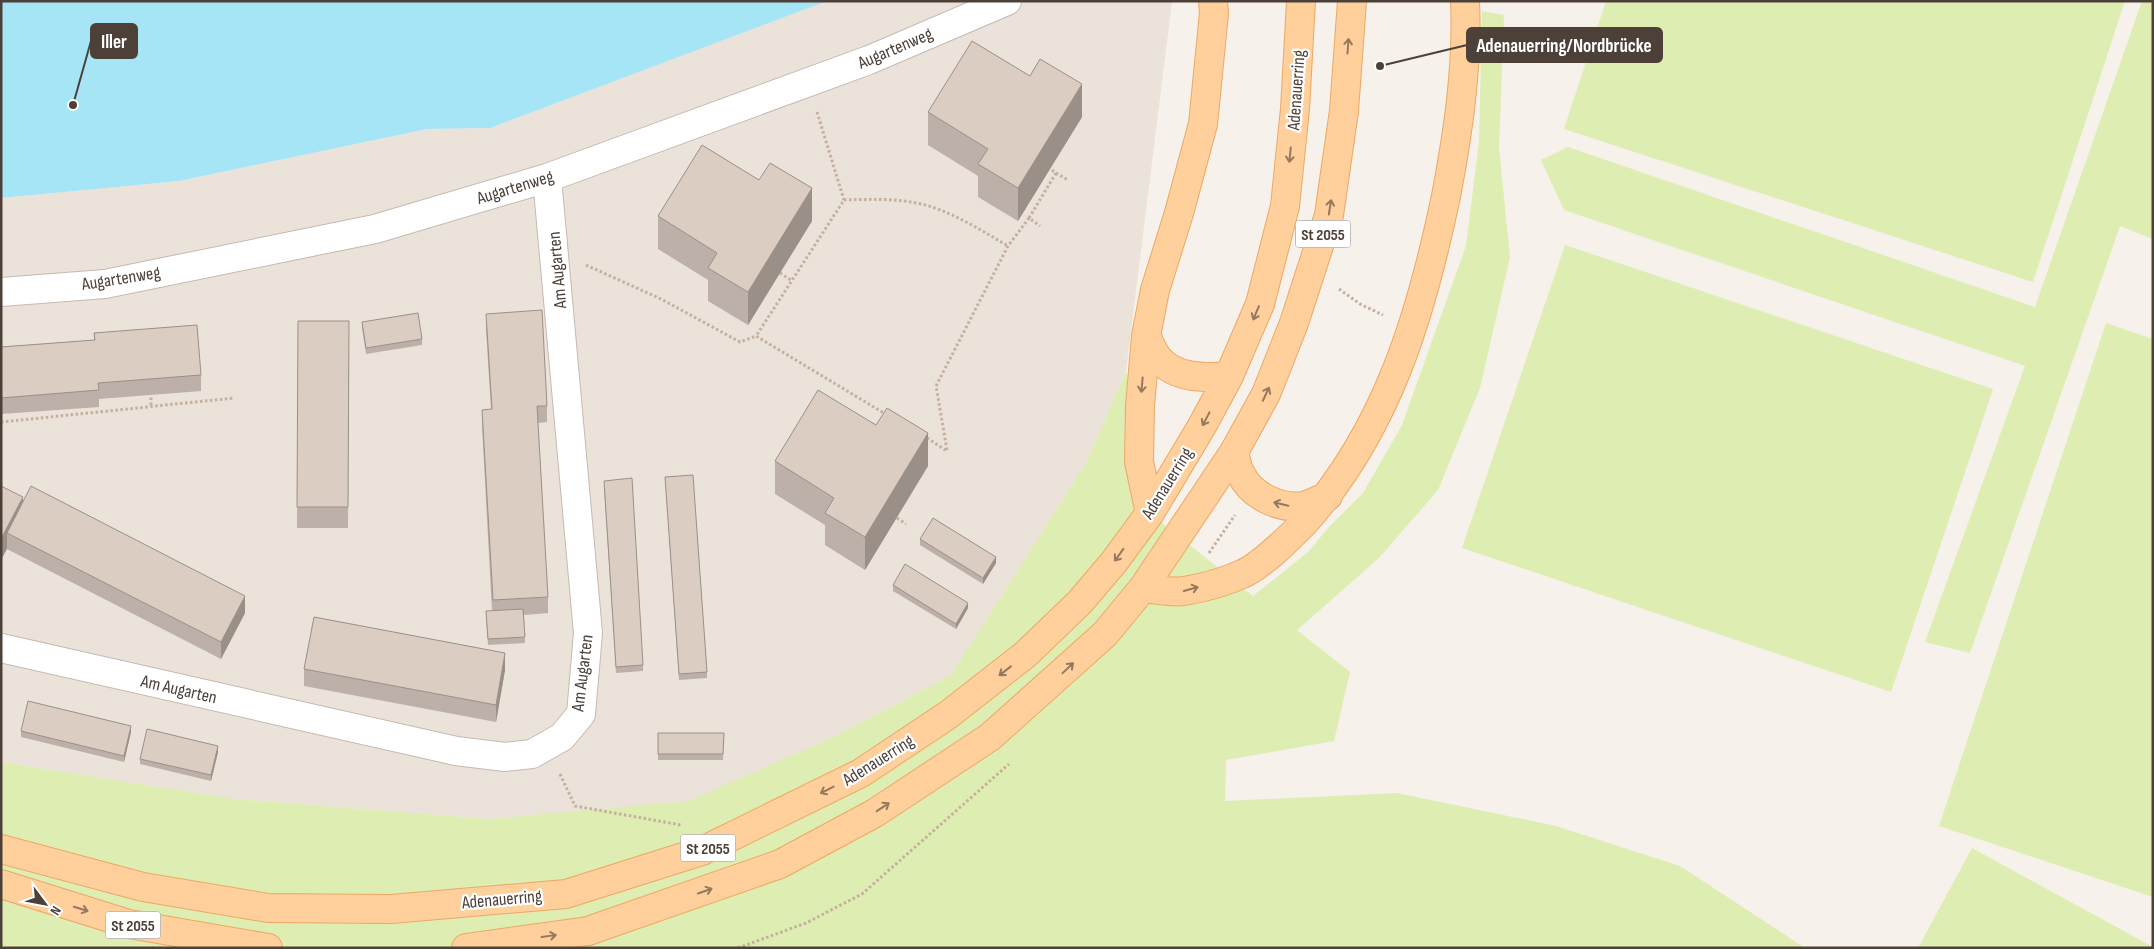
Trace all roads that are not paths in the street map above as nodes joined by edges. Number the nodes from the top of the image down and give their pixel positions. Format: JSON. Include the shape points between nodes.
{"nodes":[{"id":1,"x":1007,"y":1,"type":"edge"},
{"id":2,"x":1214,"y":1,"type":"edge"},
{"id":3,"x":1302,"y":1,"type":"edge"},
{"id":4,"x":1352,"y":1,"type":"edge"},
{"id":5,"x":1465,"y":1,"type":"edge"},
{"id":6,"x":547,"y":178,"type":"junction"},
{"id":7,"x":1,"y":292,"type":"edge"},
{"id":8,"x":1146,"y":336,"type":"junction"},
{"id":9,"x":1229,"y":376,"type":"junction"},
{"id":10,"x":1234,"y":452,"type":"junction"},
{"id":11,"x":1328,"y":496,"type":"junction"},
{"id":12,"x":1150,"y":513,"type":"junction"},
{"id":13,"x":1143,"y":588,"type":"junction"},
{"id":14,"x":1,"y":648,"type":"edge"},
{"id":15,"x":1,"y":849,"type":"edge"},
{"id":16,"x":1,"y":884,"type":"edge"},
{"id":17,"x":268,"y":948,"type":"edge"},
{"id":18,"x":466,"y":948,"type":"edge"}],
"edges":[{"from":1,"to":6,"type":"street","name":"Augartenweg","via":[[808,83]]},
{"from":2,"to":8,"type":"main road","via":[[1203,124],[1155,290]]},
{"from":3,"to":9,"type":"main road","name":"Adenauerring","number":"St 2055","one_way":true,"via":[[1285,206],[1260,304]]},
{"from":10,"to":4,"type":"main road","number":"St 2055","one_way":true,"via":[[1273,376],[1329,215],[1344,110]]},
{"from":5,"to":11,"type":"main road","via":[[1466,28],[1456,145],[1416,318],[1384,401],[1348,468]]},
{"from":6,"to":7,"type":"street","name":"Augartenweg","via":[[374,229],[105,284]]},
{"from":6,"to":14,"type":"street","name":"Am Augarten","via":[[588,633],[581,714],[562,737],[532,754],[505,757],[456,751]]},
{"from":8,"to":9,"type":"main road","via":[[1159,359],[1178,372],[1210,378]]},
{"from":8,"to":12,"type":"main road","one_way":true,"via":[[1139,462]]},
{"from":9,"to":12,"type":"main road","name":"Adenauerring","number":"St 2055","one_way":true},
{"from":11,"to":10,"type":"main road","one_way":true,"via":[[1303,506],[1284,506],[1268,500],[1253,490],[1241,475]]},
{"from":10,"to":13,"type":"main road","number":"St 2055"},
{"from":13,"to":11,"type":"main road","one_way":true,"via":[[1183,591],[1243,574],[1287,540]]},
{"from":12,"to":15,"type":"main road","name":"Adenauerring","number":"St 2055","one_way":true,"via":[[1080,602],[1026,654],[948,715],[861,773],[702,851],[566,894],[391,909],[268,908],[143,887]]},
{"from":18,"to":13,"type":"main road","number":"St 2055","one_way":true,"via":[[588,931],[780,864],[875,812],[990,736],[1105,634]]},
{"from":16,"to":17,"type":"main road","number":"St 2055","one_way":true,"via":[[129,924]]}]}
